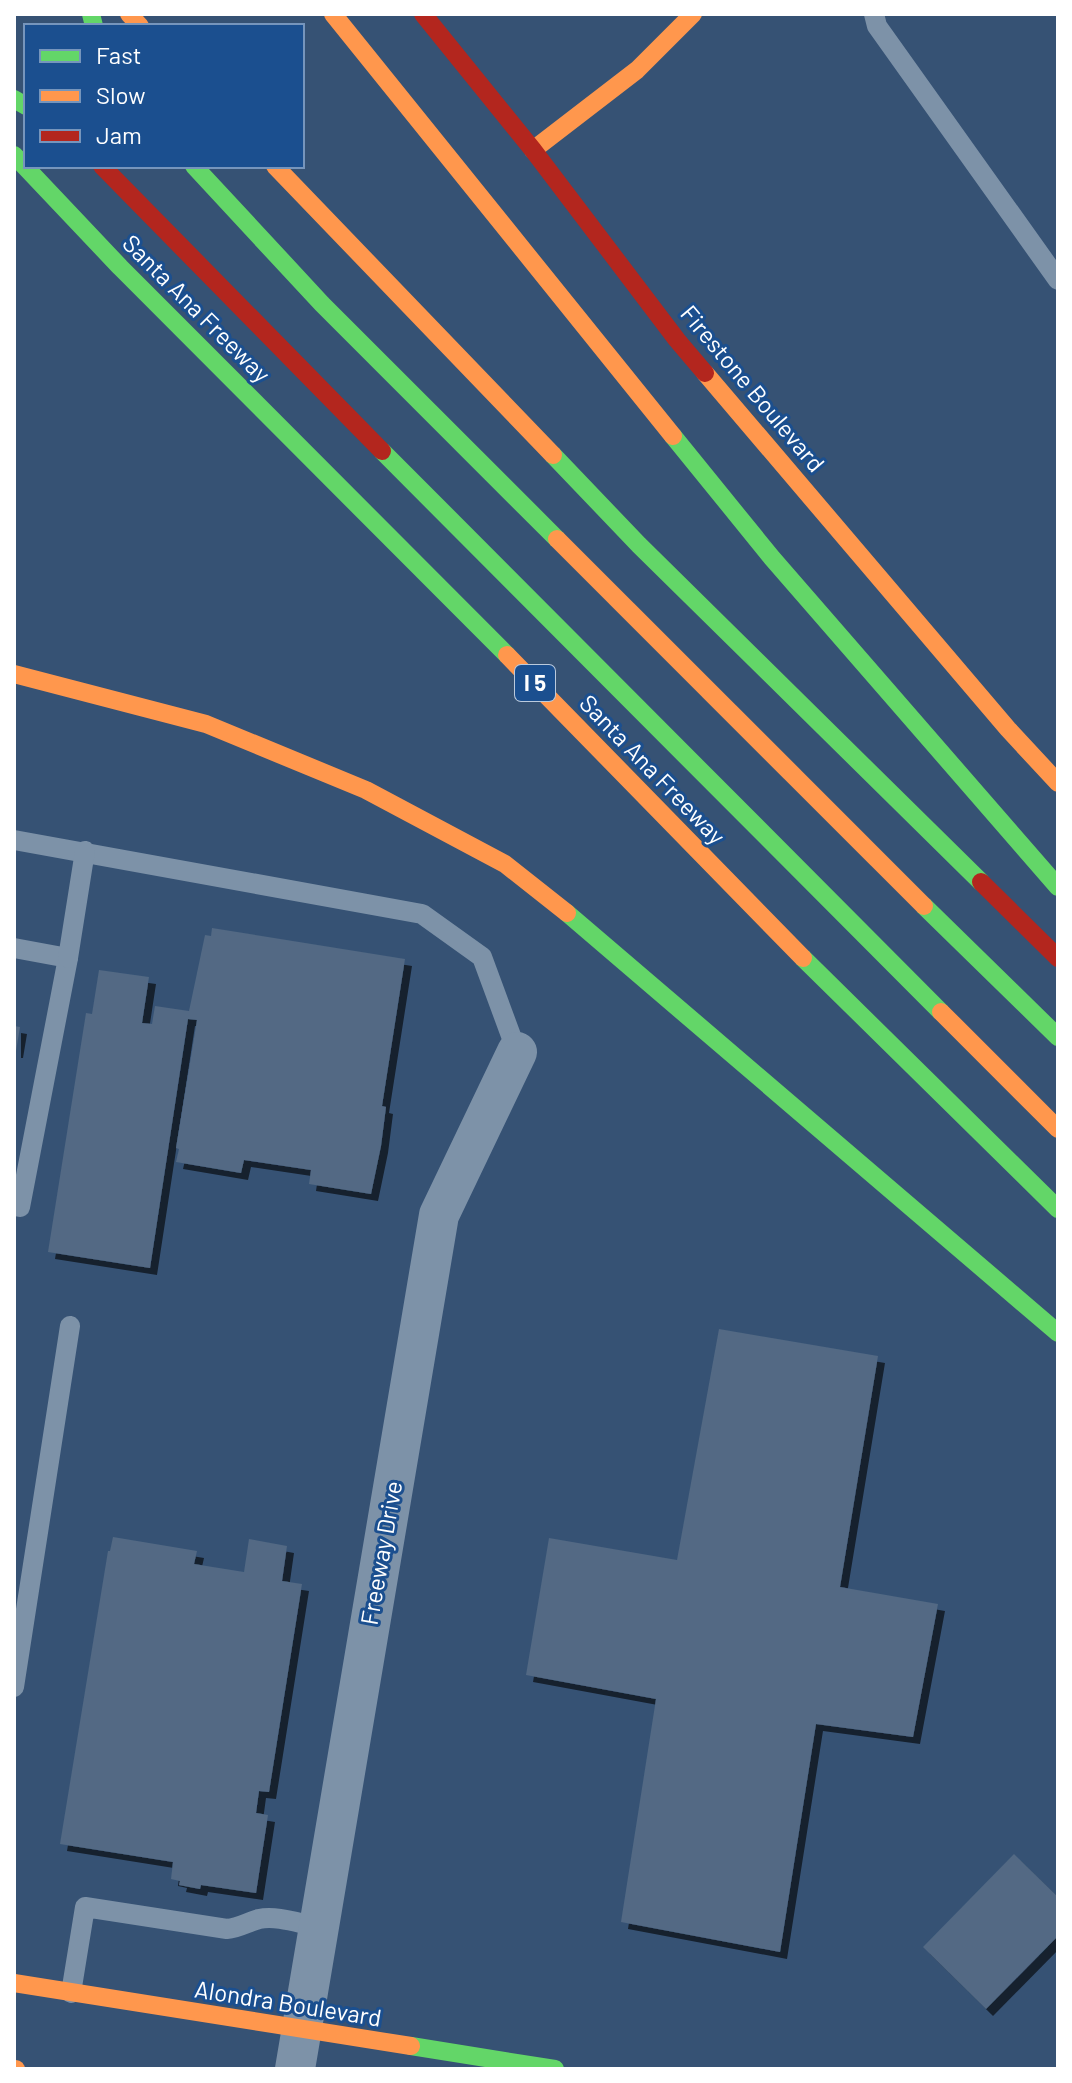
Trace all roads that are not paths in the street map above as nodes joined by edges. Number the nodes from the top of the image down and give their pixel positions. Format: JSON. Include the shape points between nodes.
{"nodes":[{"id":1,"x":333,"y":14,"type":"edge"},
{"id":2,"x":423,"y":14,"type":"edge"},
{"id":3,"x":693,"y":14,"type":"edge"},
{"id":4,"x":874,"y":14,"type":"edge"},
{"id":5,"x":533,"y":150,"type":"junction"},
{"id":6,"x":26,"y":168,"type":"edge"},
{"id":7,"x":104,"y":168,"type":"edge"},
{"id":8,"x":196,"y":168,"type":"edge"},
{"id":9,"x":277,"y":168,"type":"edge"},
{"id":10,"x":1058,"y":280,"type":"edge"},
{"id":11,"x":14,"y":674,"type":"edge"},
{"id":12,"x":1058,"y":783,"type":"edge"},
{"id":13,"x":14,"y":840,"type":"edge"},
{"id":14,"x":85,"y":851,"type":"junction"},
{"id":15,"x":1058,"y":887,"type":"edge"},
{"id":16,"x":14,"y":948,"type":"edge"},
{"id":17,"x":68,"y":958,"type":"junction"},
{"id":18,"x":1058,"y":958,"type":"edge"},
{"id":19,"x":1058,"y":1037,"type":"edge"},
{"id":20,"x":517,"y":1052,"type":"joint"},
{"id":21,"x":1058,"y":1129,"type":"edge"},
{"id":22,"x":14,"y":1206,"type":"edge"},
{"id":23,"x":1058,"y":1209,"type":"edge"},
{"id":24,"x":70,"y":1326,"type":"dead end"},
{"id":25,"x":1058,"y":1333,"type":"edge"},
{"id":26,"x":14,"y":1687,"type":"edge"},
{"id":27,"x":319,"y":1927,"type":"junction"},
{"id":28,"x":14,"y":1983,"type":"edge"},
{"id":29,"x":71,"y":1993,"type":"junction"},
{"id":30,"x":298,"y":2050,"type":"edge"},
{"id":31,"x":555,"y":2069,"type":"edge"}],
"edges":[{"from":1,"to":15,"type":"main road","via":[[772,558]]},
{"from":2,"to":5,"type":"main road","name":"Firestone Boulevard"},
{"from":3,"to":5,"type":"main road","via":[[621,81]]},
{"from":4,"to":10,"type":"lane","via":[[877,26]]},
{"from":5,"to":12,"type":"main road","name":"Firestone Boulevard","via":[[677,340]]},
{"from":6,"to":23,"type":"main road","name":"Santa Ana Freeway","number":"I 5","via":[[736,892]]},
{"from":7,"to":21,"type":"main road"},
{"from":8,"to":19,"type":"main road","via":[[333,316]]},
{"from":9,"to":18,"type":"main road","via":[[639,545]]},
{"from":11,"to":25,"type":"main road","via":[[206,724],[366,790],[505,864]]},
{"from":13,"to":14,"type":"lane"},
{"from":14,"to":17,"type":"lane"},
{"from":14,"to":20,"type":"lane","via":[[422,914],[482,957]]},
{"from":16,"to":17,"type":"lane"},
{"from":17,"to":22,"type":"lane","via":[[20,1207]]},
{"from":20,"to":27,"type":"street","name":"Freeway Drive","via":[[439,1215]]},
{"from":24,"to":26,"type":"lane"},
{"from":27,"to":29,"type":"lane","via":[[269,1918],[227,1929],[85,1907]]},
{"from":27,"to":30,"type":"street","name":"Freeway Drive"},
{"from":28,"to":29,"type":"main road","name":"Alondra Boulevard"},
{"from":29,"to":30,"type":"main road","name":"Alondra Boulevard"},
{"from":30,"to":31,"type":"main road","name":"Alondra Boulevard"}]}
